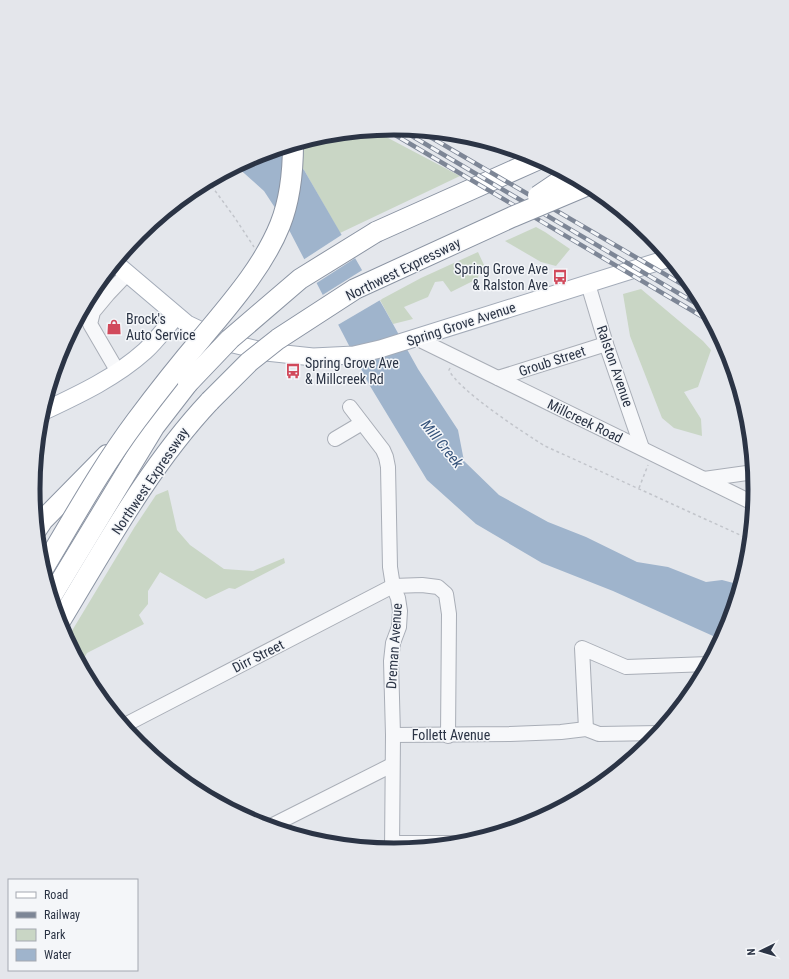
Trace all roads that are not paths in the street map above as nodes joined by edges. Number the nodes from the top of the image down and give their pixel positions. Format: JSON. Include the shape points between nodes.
{"nodes":[{"id":1,"x":293,"y":150,"type":"edge"},
{"id":2,"x":531,"y":163,"type":"edge"},
{"id":3,"x":565,"y":178,"type":"edge"},
{"id":4,"x":581,"y":188,"type":"edge"},
{"id":5,"x":512,"y":217,"type":"junction"},
{"id":6,"x":664,"y":260,"type":"edge"},
{"id":7,"x":121,"y":268,"type":"edge"},
{"id":8,"x":588,"y":284,"type":"junction"},
{"id":9,"x":176,"y":316,"type":"junction"},
{"id":10,"x":416,"y":338,"type":"junction"},
{"id":11,"x":606,"y":344,"type":"junction"},
{"id":12,"x":118,"y":372,"type":"junction"},
{"id":13,"x":498,"y":378,"type":"junction"},
{"id":14,"x":188,"y":382,"type":"junction"},
{"id":15,"x":350,"y":407,"type":"dead end"},
{"id":16,"x":50,"y":408,"type":"edge"},
{"id":17,"x":362,"y":422,"type":"junction"},
{"id":18,"x":335,"y":439,"type":"dead end"},
{"id":19,"x":647,"y":450,"type":"junction"},
{"id":20,"x":748,"y":473,"type":"edge"},
{"id":21,"x":704,"y":479,"type":"junction"},
{"id":22,"x":749,"y":501,"type":"edge"},
{"id":23,"x":42,"y":522,"type":"edge"},
{"id":24,"x":48,"y":561,"type":"edge"},
{"id":25,"x":393,"y":586,"type":"junction"},
{"id":26,"x":55,"y":590,"type":"edge"},
{"id":27,"x":64,"y":616,"type":"edge"},
{"id":28,"x":703,"y":664,"type":"edge"},
{"id":29,"x":128,"y":723,"type":"edge"},
{"id":30,"x":586,"y":729,"type":"junction"},
{"id":31,"x":651,"y":733,"type":"edge"},
{"id":32,"x":392,"y":735,"type":"junction"},
{"id":33,"x":448,"y":736,"type":"junction"},
{"id":34,"x":392,"y":765,"type":"junction"},
{"id":35,"x":276,"y":823,"type":"edge"},
{"id":36,"x":392,"y":844,"type":"edge"}],
"edges":[{"from":1,"to":24,"type":"highway","bridge":true,"via":[[288,200],[281,224],[269,248],[241,292],[173,372],[115,450]]},
{"from":2,"to":14,"type":"highway","name":"Northwest Expressway","bridge":true,"via":[[376,232],[300,279],[230,339]]},
{"from":3,"to":5,"type":"highway","bridge":true,"via":[[524,204]]},
{"from":4,"to":5,"type":"highway","name":"Northwest Expressway","bridge":true},
{"from":5,"to":27,"type":"highway","name":"Northwest Expressway","bridge":true,"via":[[356,289],[278,339],[249,362],[191,421],[164,456]]},
{"from":6,"to":8,"type":"main road","name":"Spring Grove Avenue"},
{"from":7,"to":9,"type":"main road","name":"Spring Grove Avenue"},
{"from":7,"to":12,"type":"street","via":[[108,294],[93,312],[90,324]]},
{"from":8,"to":10,"type":"main road","name":"Spring Grove Avenue"},
{"from":8,"to":11,"type":"street","name":"Ralston Avenue"},
{"from":9,"to":10,"type":"main road","name":"Spring Grove Avenue","via":[[225,342],[266,352],[313,357],[368,352]]},
{"from":9,"to":12,"type":"main road","via":[[145,351]]},
{"from":10,"to":13,"type":"street","name":"Millcreek Road"},
{"from":11,"to":13,"type":"street","name":"Groub Street"},
{"from":11,"to":19,"type":"street","name":"Ralston Avenue"},
{"from":12,"to":16,"type":"main road"},
{"from":13,"to":19,"type":"street","name":"Millcreek Road"},
{"from":14,"to":23,"type":"highway","via":[[161,398]]},
{"from":14,"to":26,"type":"highway","name":"Northwest Expressway","via":[[154,427]]},
{"from":15,"to":17,"type":"street","name":"Dreman Avenue"},
{"from":17,"to":18,"type":"street"},
{"from":17,"to":25,"type":"street","name":"Dreman Avenue","via":[[383,450],[388,467],[390,567]]},
{"from":19,"to":21,"type":"street","name":"Millcreek Road"},
{"from":20,"to":21,"type":"street"},
{"from":21,"to":22,"type":"street","name":"Millcreek Road"},
{"from":25,"to":29,"type":"street","name":"Dirr Street"},
{"from":25,"to":32,"type":"street","name":"Dreman Avenue","via":[[400,611],[399,627],[390,661]]},
{"from":25,"to":33,"type":"street","via":[[438,587],[446,594],[449,614]]},
{"from":28,"to":30,"type":"street","via":[[626,667],[582,648]]},
{"from":30,"to":31,"type":"street","via":[[599,734]]},
{"from":30,"to":33,"type":"street","name":"Follett Avenue"},
{"from":32,"to":33,"type":"street","name":"Follett Avenue"},
{"from":32,"to":34,"type":"street","name":"Dreman Avenue"},
{"from":34,"to":35,"type":"street"},
{"from":34,"to":36,"type":"street","name":"Dreman Avenue"}]}
